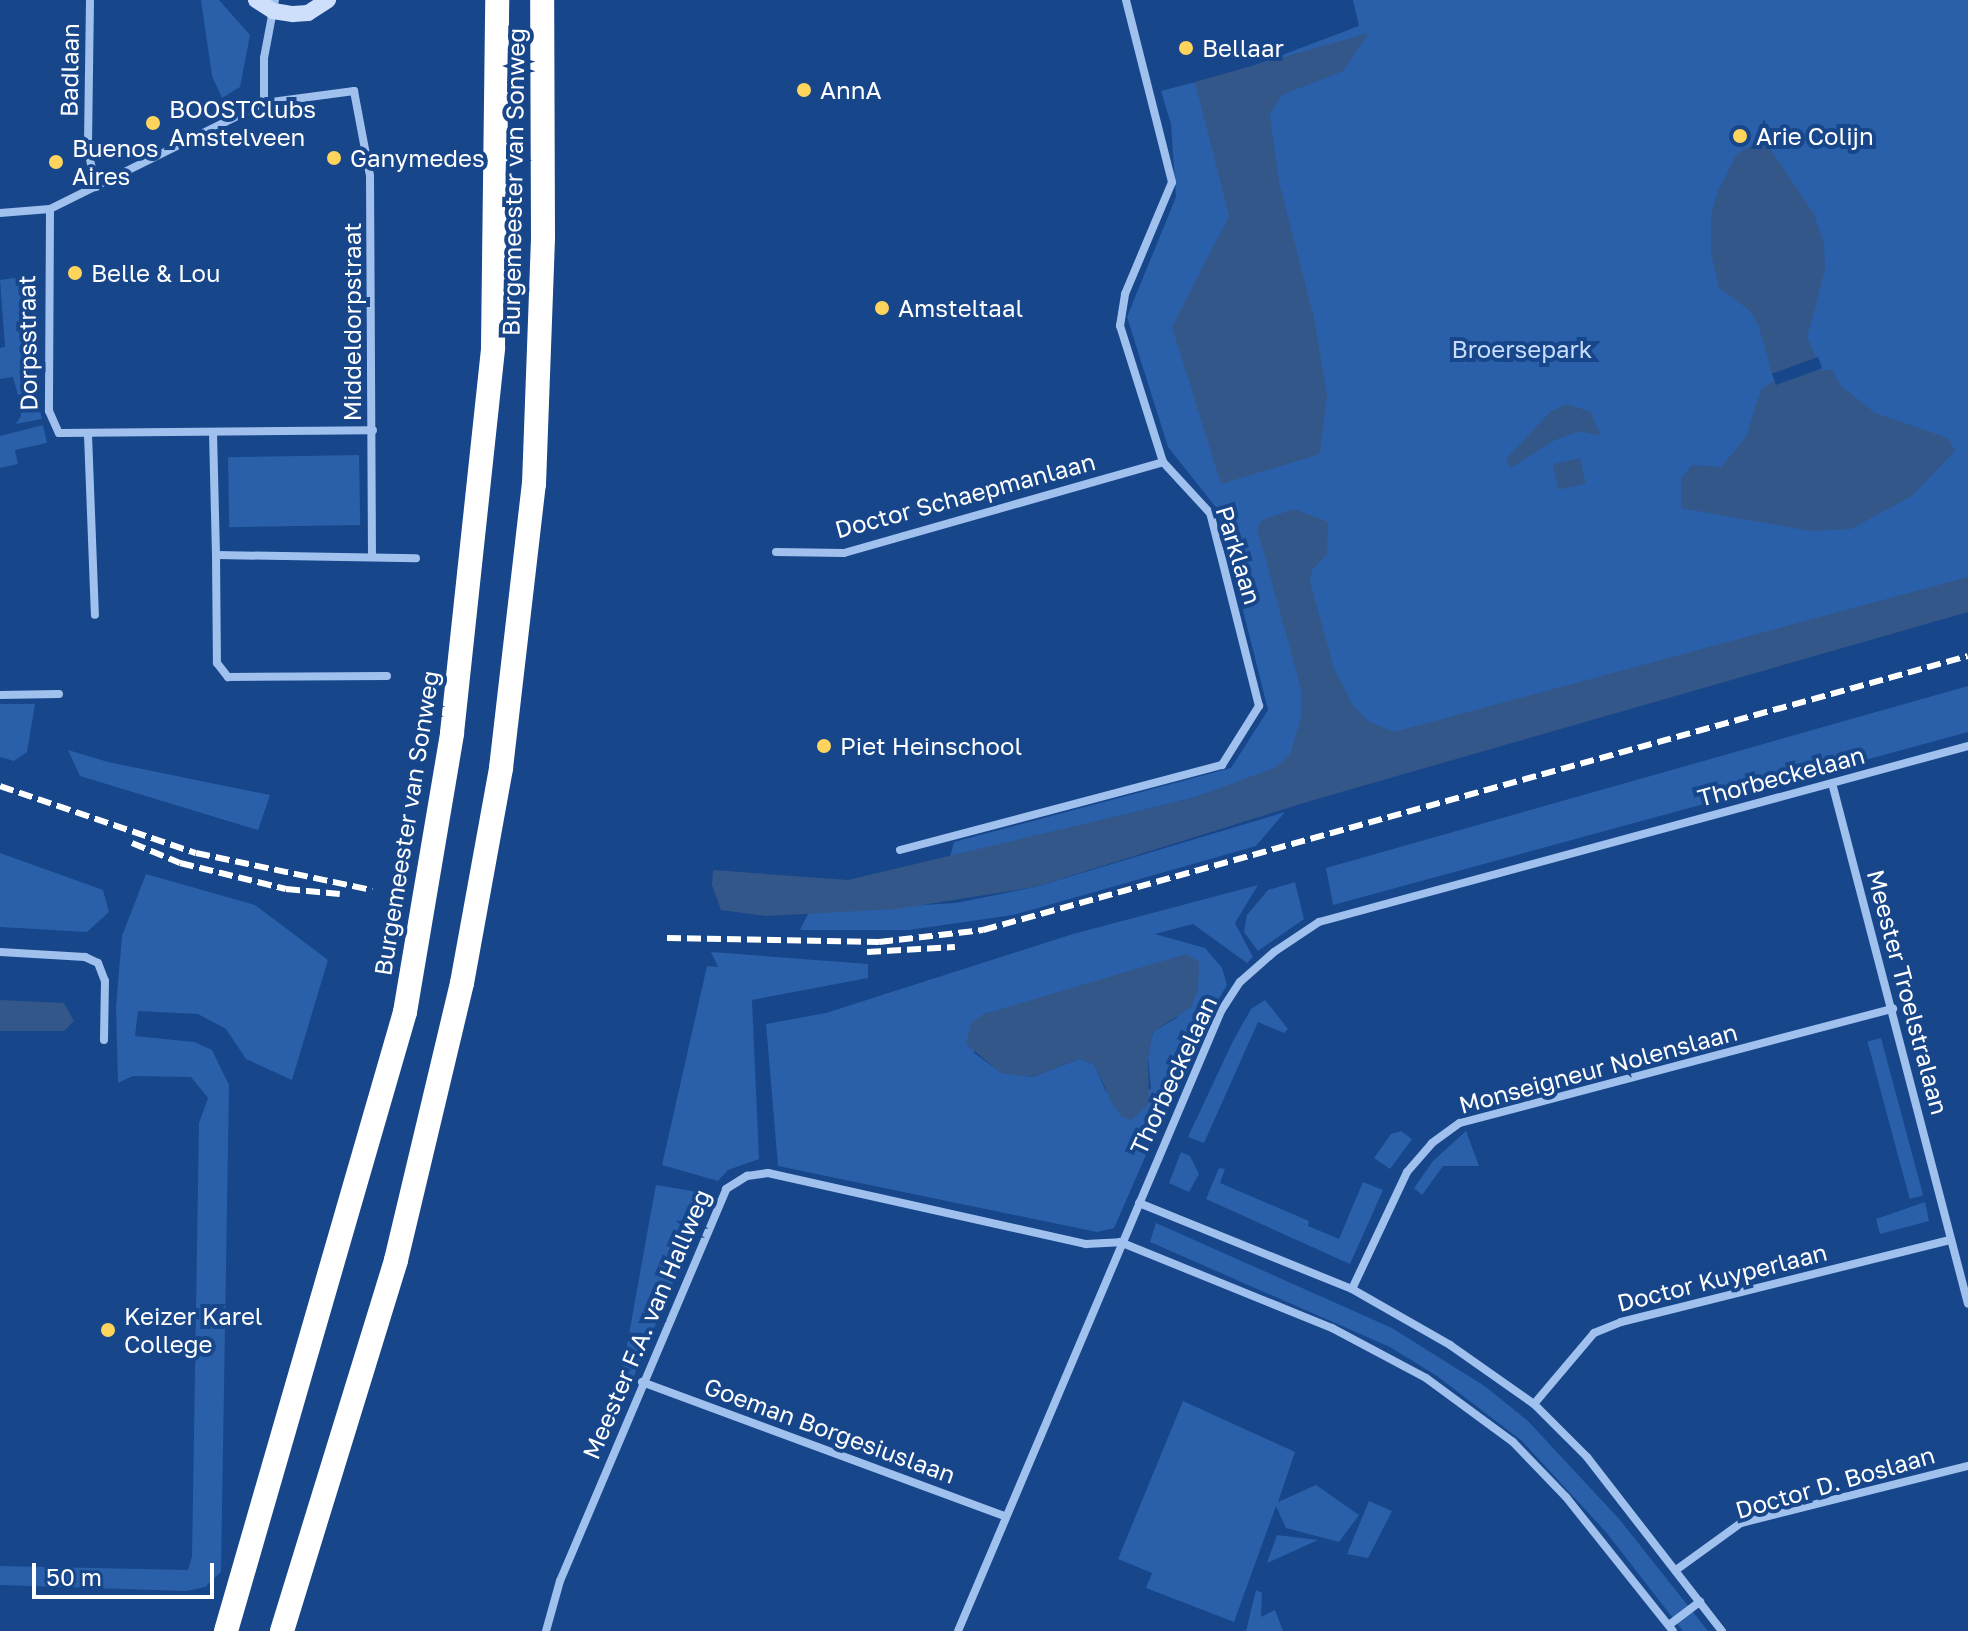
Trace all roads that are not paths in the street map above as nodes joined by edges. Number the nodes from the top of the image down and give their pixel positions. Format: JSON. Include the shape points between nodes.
{"nodes":[{"id":1,"x":90,"y":0,"type":"edge"},
{"id":2,"x":256,"y":0,"type":"edge"},
{"id":3,"x":328,"y":0,"type":"edge"},
{"id":4,"x":497,"y":0,"type":"edge"},
{"id":5,"x":542,"y":0,"type":"edge"},
{"id":6,"x":1126,"y":0,"type":"edge"},
{"id":7,"x":274,"y":6,"type":"edge"},
{"id":8,"x":264,"y":103,"type":"junction"},
{"id":9,"x":96,"y":187,"type":"junction"},
{"id":10,"x":50,"y":209,"type":"junction"},
{"id":11,"x":0,"y":213,"type":"edge"},
{"id":12,"x":373,"y":430,"type":"junction"},
{"id":13,"x":213,"y":432,"type":"junction"},
{"id":14,"x":88,"y":435,"type":"junction"},
{"id":15,"x":1163,"y":462,"type":"junction"},
{"id":16,"x":776,"y":552,"type":"dead end"},
{"id":17,"x":372,"y":554,"type":"junction"},
{"id":18,"x":216,"y":555,"type":"junction"},
{"id":19,"x":416,"y":558,"type":"dead end"},
{"id":20,"x":95,"y":615,"type":"dead end"},
{"id":21,"x":387,"y":676,"type":"dead end"},
{"id":22,"x":59,"y":694,"type":"dead end"},
{"id":23,"x":0,"y":695,"type":"edge"},
{"id":24,"x":1968,"y":746,"type":"edge"},
{"id":25,"x":1832,"y":783,"type":"junction"},
{"id":26,"x":900,"y":850,"type":"dead end"},
{"id":27,"x":0,"y":952,"type":"edge"},
{"id":28,"x":1893,"y":1009,"type":"junction"},
{"id":29,"x":104,"y":1040,"type":"dead end"},
{"id":30,"x":1139,"y":1203,"type":"junction"},
{"id":31,"x":1951,"y":1240,"type":"junction"},
{"id":32,"x":1120,"y":1242,"type":"junction"},
{"id":33,"x":1352,"y":1289,"type":"junction"},
{"id":34,"x":1968,"y":1304,"type":"edge"},
{"id":35,"x":642,"y":1382,"type":"junction"},
{"id":36,"x":1534,"y":1404,"type":"junction"},
{"id":37,"x":1968,"y":1466,"type":"edge"},
{"id":38,"x":1005,"y":1516,"type":"junction"},
{"id":39,"x":1676,"y":1570,"type":"junction"},
{"id":40,"x":1700,"y":1602,"type":"junction"},
{"id":41,"x":1671,"y":1628,"type":"edge"},
{"id":42,"x":226,"y":1631,"type":"edge"},
{"id":43,"x":282,"y":1631,"type":"edge"},
{"id":44,"x":546,"y":1631,"type":"edge"},
{"id":45,"x":958,"y":1631,"type":"edge"},
{"id":46,"x":1722,"y":1631,"type":"edge"}],
"edges":[{"from":1,"to":9,"type":"street","name":"Badlaan","via":[[88,150]]},
{"from":2,"to":7,"type":"main road"},
{"from":3,"to":7,"type":"main road","via":[[308,13]]},
{"from":4,"to":42,"type":"highway","name":"Burgemeester van Sonweg","via":[[493,347],[452,733],[405,1012]]},
{"from":5,"to":43,"type":"highway","name":"Burgemeester van Sonweg","via":[[543,238],[534,484],[501,768],[462,983],[396,1260]]},
{"from":6,"to":15,"type":"street","name":"Parklaan","via":[[1172,182],[1125,294],[1120,326]]},
{"from":7,"to":8,"type":"street","via":[[264,58]]},
{"from":8,"to":9,"type":"street"},
{"from":8,"to":12,"type":"street","name":"Middeldorpstraat","via":[[354,91],[370,176]]},
{"from":9,"to":10,"type":"street"},
{"from":10,"to":11,"type":"street"},
{"from":10,"to":14,"type":"street","name":"Dorpsstraat","via":[[49,411],[59,433]]},
{"from":12,"to":13,"type":"street","name":"Dorpsstraat"},
{"from":12,"to":17,"type":"street","name":"Middeldorpstraat"},
{"from":13,"to":14,"type":"street","name":"Dorpsstraat"},
{"from":13,"to":18,"type":"street"},
{"from":14,"to":20,"type":"street"},
{"from":15,"to":16,"type":"street","name":"Doctor Schaepmanlaan","via":[[844,553]]},
{"from":15,"to":26,"type":"street","name":"Parklaan","via":[[1210,513],[1257,689],[1259,706],[1244,736],[1222,765]]},
{"from":17,"to":18,"type":"street"},
{"from":17,"to":19,"type":"street"},
{"from":18,"to":21,"type":"street","via":[[217,663],[228,677]]},
{"from":22,"to":23,"type":"street"},
{"from":24,"to":25,"type":"street","name":"Thorbeckelaan"},
{"from":25,"to":28,"type":"street","name":"Meester Troelstralaan"},
{"from":25,"to":30,"type":"street","name":"Thorbeckelaan","via":[[1319,922],[1274,952],[1233,992]]},
{"from":27,"to":29,"type":"street","via":[[85,957],[98,963],[105,981]]},
{"from":28,"to":31,"type":"street","name":"Meester Troelstralaan"},
{"from":28,"to":33,"type":"street","name":"Monseigneur Nolenslaan","via":[[1460,1123],[1432,1143],[1407,1172]]},
{"from":30,"to":32,"type":"street","name":"Thorbeckelaan"},
{"from":30,"to":33,"type":"street"},
{"from":31,"to":34,"type":"street","name":"Meester Troelstralaan"},
{"from":31,"to":36,"type":"street","name":"Doctor Kuyperlaan","via":[[1621,1322],[1594,1333]]},
{"from":32,"to":35,"type":"street","name":"Meester F.A. van Hallweg","via":[[1086,1244],[768,1173],[747,1176],[726,1189]]},
{"from":32,"to":38,"type":"street","name":"Thorbeckelaan"},
{"from":32,"to":41,"type":"street","via":[[1332,1328],[1399,1364],[1513,1442],[1566,1497]]},
{"from":33,"to":36,"type":"street","via":[[1450,1345]]},
{"from":35,"to":38,"type":"street","name":"Goeman Borgesiuslaan"},
{"from":35,"to":44,"type":"street","name":"Meester F.A. van Hallweg","via":[[560,1581]]},
{"from":36,"to":39,"type":"street","via":[[1587,1457]]},
{"from":37,"to":39,"type":"street","name":"Doctor D. Boslaan","via":[[1741,1523]]},
{"from":38,"to":45,"type":"street","name":"Thorbeckelaan"},
{"from":39,"to":40,"type":"street"},
{"from":40,"to":41,"type":"street"},
{"from":40,"to":46,"type":"street"}]}
